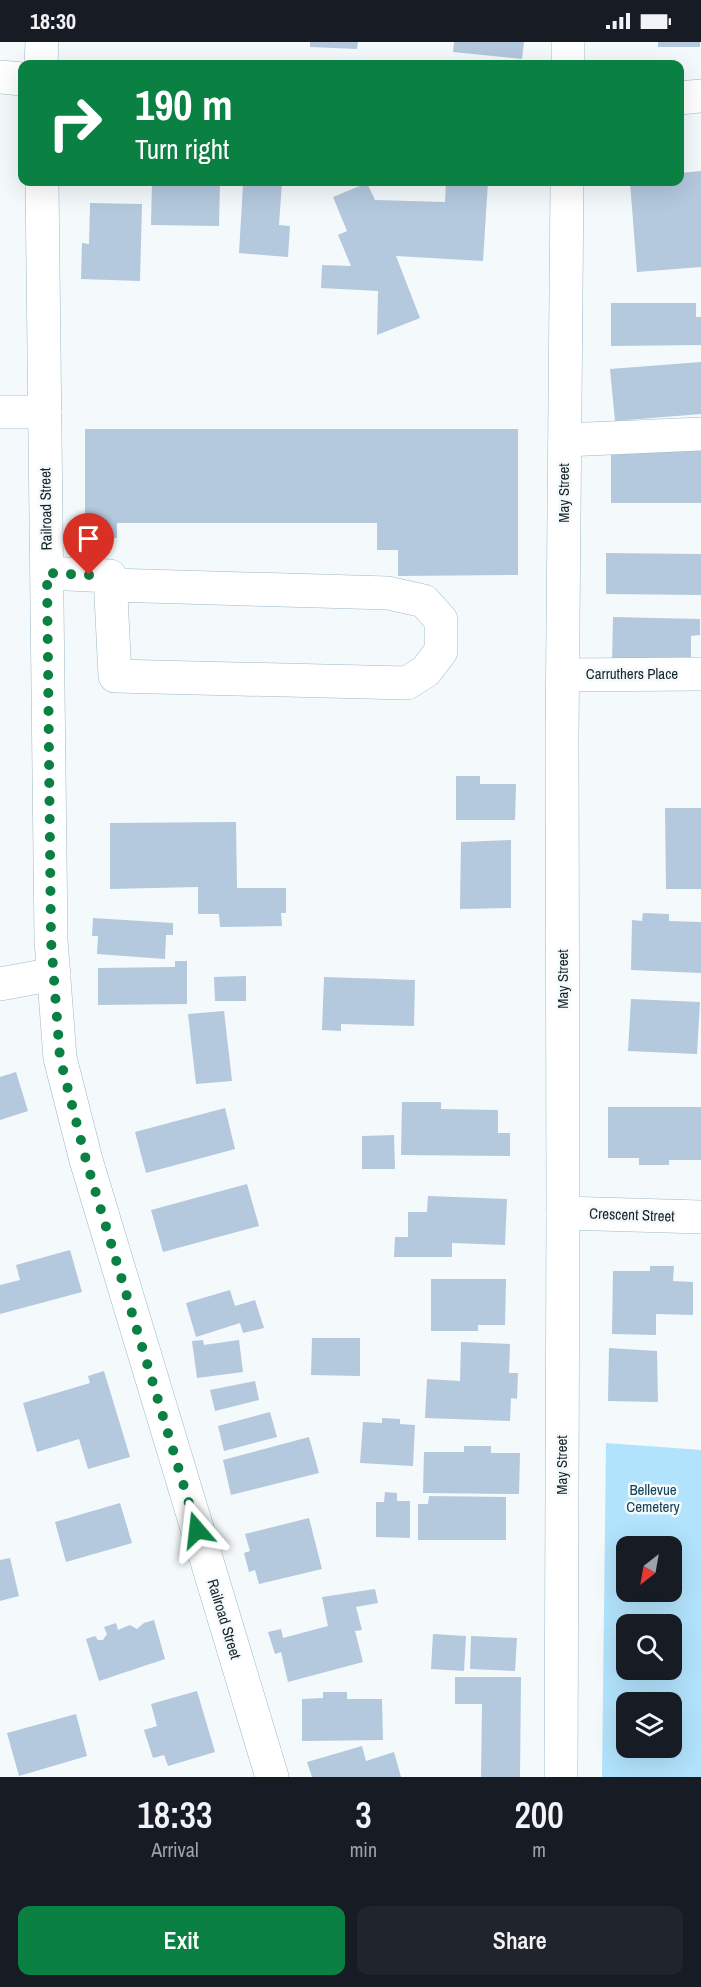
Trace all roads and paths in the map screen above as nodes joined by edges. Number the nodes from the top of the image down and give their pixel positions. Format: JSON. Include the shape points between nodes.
{"nodes":[{"id":1,"x":42,"y":42,"type":"edge"},
{"id":2,"x":568,"y":42,"type":"edge"},
{"id":3,"x":41,"y":60,"type":"edge"},
{"id":4,"x":568,"y":60,"type":"edge"},
{"id":5,"x":0,"y":77,"type":"edge"},
{"id":6,"x":18,"y":79,"type":"edge"},
{"id":7,"x":701,"y":96,"type":"edge"},
{"id":8,"x":684,"y":98,"type":"edge"},
{"id":9,"x":42,"y":186,"type":"edge"},
{"id":10,"x":567,"y":186,"type":"edge"},
{"id":11,"x":0,"y":412,"type":"edge"},
{"id":12,"x":45,"y":412,"type":"junction"},
{"id":13,"x":701,"y":434,"type":"edge"},
{"id":14,"x":565,"y":440,"type":"junction"},
{"id":15,"x":47,"y":573,"type":"junction"},
{"id":16,"x":111,"y":585,"type":"junction"},
{"id":17,"x":701,"y":674,"type":"edge"},
{"id":18,"x":563,"y":675,"type":"junction"},
{"id":19,"x":54,"y":974,"type":"junction"},
{"id":20,"x":0,"y":984,"type":"edge"},
{"id":21,"x":563,"y":1213,"type":"junction"},
{"id":22,"x":701,"y":1217,"type":"edge"},
{"id":23,"x":272,"y":1777,"type":"edge"},
{"id":24,"x":561,"y":1777,"type":"edge"}],
"edges":[{"from":1,"to":3,"type":"street"},
{"from":2,"to":4,"type":"street"},
{"from":5,"to":6,"type":"street"},
{"from":7,"to":8,"type":"street"},
{"from":9,"to":12,"type":"street","name":"Railroad Street"},
{"from":10,"to":14,"type":"street","name":"May Street"},
{"from":11,"to":12,"type":"street"},
{"from":12,"to":15,"type":"street","name":"Railroad Street"},
{"from":13,"to":14,"type":"street"},
{"from":14,"to":18,"type":"street","name":"May Street"},
{"from":15,"to":16,"type":"street","via":[[110,576]]},
{"from":15,"to":19,"type":"street","name":"Railroad Street"},
{"from":16,"to":16,"type":"street","via":[[115,676],[407,683],[426,671],[441,651],[441,620],[424,601],[388,593]]},
{"from":17,"to":18,"type":"street","name":"Carruthers Place"},
{"from":18,"to":21,"type":"street","name":"May Street"},
{"from":19,"to":20,"type":"street"},
{"from":19,"to":23,"type":"street","name":"Railroad Street","via":[[60,1058],[86,1160]]},
{"from":21,"to":22,"type":"street","name":"Crescent Street"},
{"from":21,"to":24,"type":"street","name":"May Street"}]}
